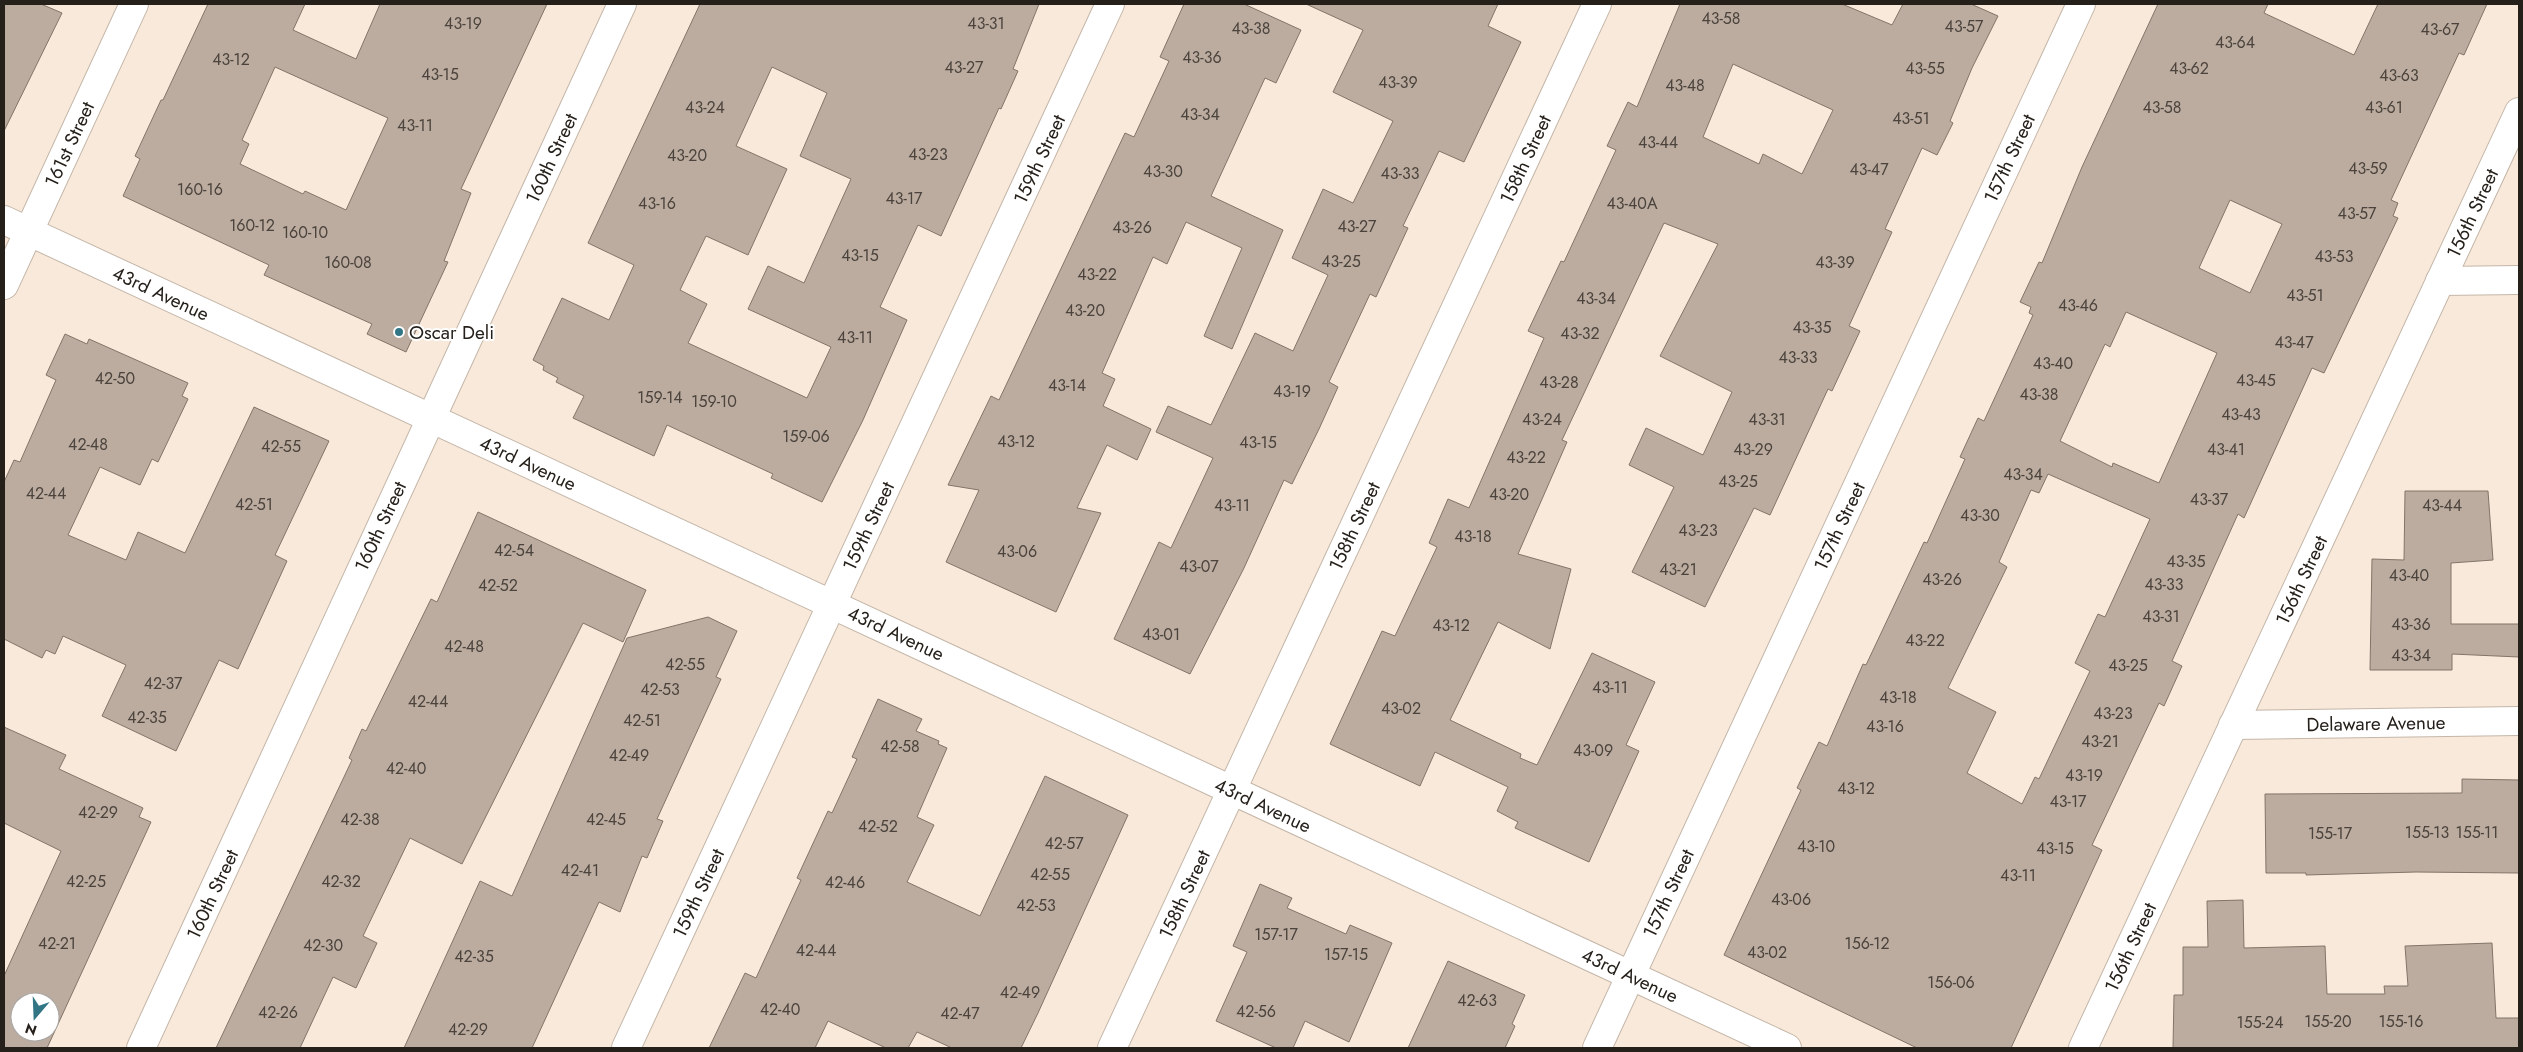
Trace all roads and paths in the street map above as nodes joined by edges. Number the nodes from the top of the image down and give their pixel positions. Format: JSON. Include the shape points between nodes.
{"nodes":[{"id":1,"x":134,"y":4,"type":"edge"},
{"id":2,"x":622,"y":4,"type":"edge"},
{"id":3,"x":1110,"y":4,"type":"edge"},
{"id":4,"x":1596,"y":4,"type":"edge"},
{"id":5,"x":2081,"y":4,"type":"edge"},
{"id":6,"x":2519,"y":112,"type":"edge"},
{"id":7,"x":4,"y":220,"type":"edge"},
{"id":8,"x":28,"y":231,"type":"junction"},
{"id":9,"x":2519,"y":280,"type":"edge"},
{"id":10,"x":2440,"y":281,"type":"junction"},
{"id":11,"x":4,"y":284,"type":"edge"},
{"id":12,"x":430,"y":417,"type":"junction"},
{"id":13,"x":832,"y":604,"type":"junction"},
{"id":14,"x":2519,"y":721,"type":"edge"},
{"id":15,"x":2234,"y":724,"type":"junction"},
{"id":16,"x":1232,"y":790,"type":"junction"},
{"id":17,"x":1630,"y":975,"type":"junction"},
{"id":18,"x":141,"y":1048,"type":"edge"},
{"id":19,"x":626,"y":1048,"type":"edge"},
{"id":20,"x":1112,"y":1048,"type":"edge"},
{"id":21,"x":1597,"y":1048,"type":"edge"},
{"id":22,"x":1787,"y":1048,"type":"edge"},
{"id":23,"x":2083,"y":1048,"type":"edge"}],
"edges":[{"from":1,"to":8,"type":"street","name":"161st Street"},
{"from":2,"to":12,"type":"street","name":"160th Street"},
{"from":3,"to":13,"type":"street","name":"159th Street"},
{"from":4,"to":16,"type":"street","name":"158th Street"},
{"from":5,"to":17,"type":"street","name":"157th Street"},
{"from":6,"to":10,"type":"street","name":"156th Street"},
{"from":7,"to":8,"type":"street","name":"43rd Avenue"},
{"from":8,"to":11,"type":"street","name":"161st Street"},
{"from":8,"to":12,"type":"street","name":"43rd Avenue"},
{"from":9,"to":10,"type":"street"},
{"from":10,"to":15,"type":"street","name":"156th Street"},
{"from":12,"to":13,"type":"street","name":"43rd Avenue"},
{"from":12,"to":18,"type":"street","name":"160th Street"},
{"from":13,"to":16,"type":"street","name":"43rd Avenue"},
{"from":13,"to":19,"type":"street","name":"159th Street"},
{"from":14,"to":15,"type":"street","name":"Delaware Avenue"},
{"from":15,"to":23,"type":"street","name":"156th Street"},
{"from":16,"to":17,"type":"street","name":"43rd Avenue"},
{"from":16,"to":20,"type":"street","name":"158th Street"},
{"from":17,"to":21,"type":"street","name":"157th Street"},
{"from":17,"to":22,"type":"street","name":"43rd Avenue"}]}
